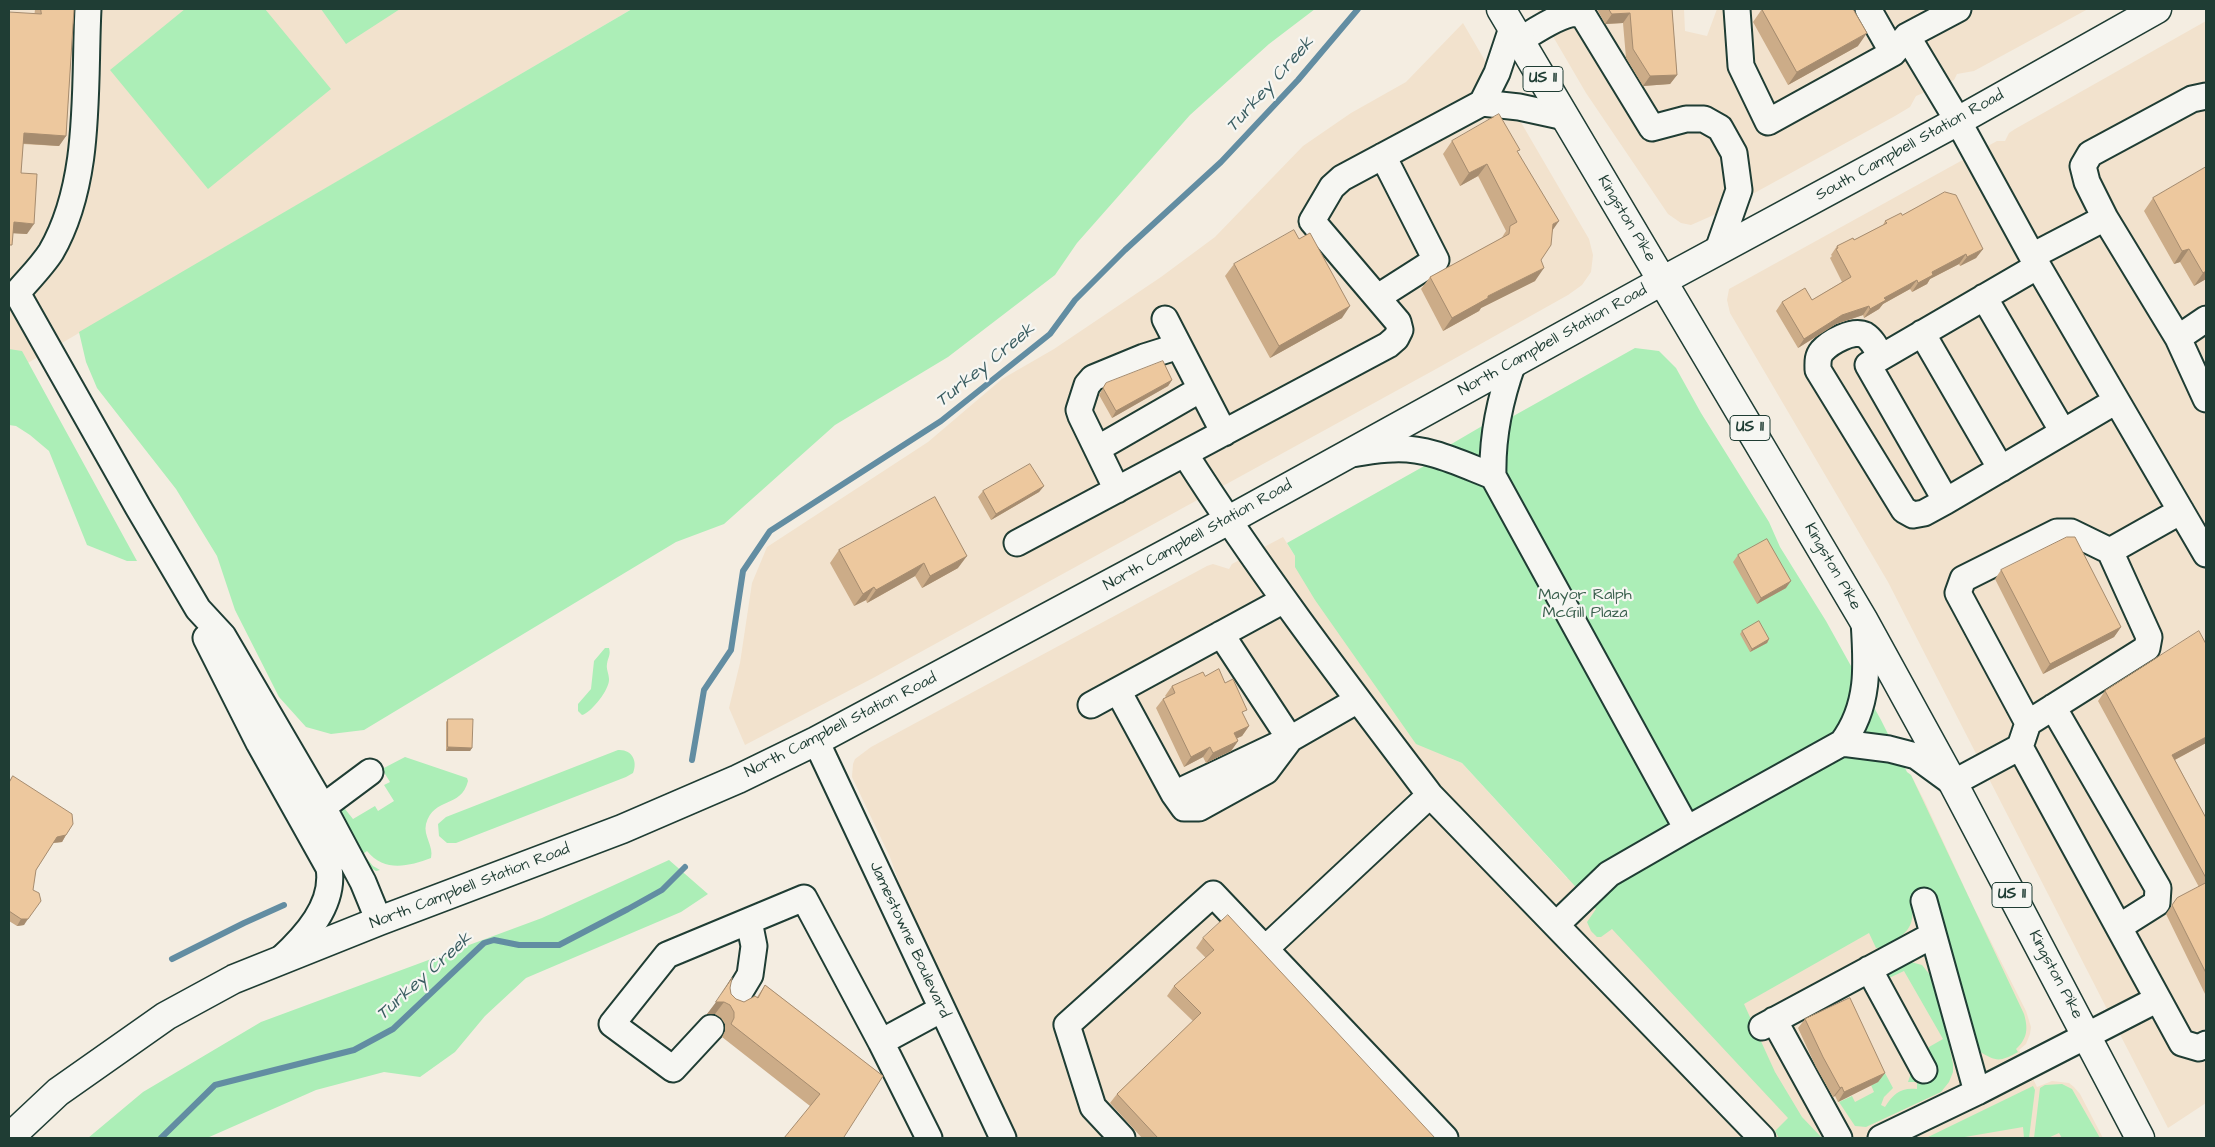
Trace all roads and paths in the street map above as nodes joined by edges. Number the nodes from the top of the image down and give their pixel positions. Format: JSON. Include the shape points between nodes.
{"nodes":[{"id":1,"x":88,"y":9,"type":"edge"},
{"id":2,"x":1868,"y":9,"type":"edge"},
{"id":3,"x":2157,"y":9,"type":"edge"},
{"id":4,"x":1740,"y":11,"type":"edge"},
{"id":5,"x":1945,"y":12,"type":"edge"},
{"id":6,"x":1511,"y":26,"type":"edge"},
{"id":7,"x":1900,"y":45,"type":"junction"},
{"id":8,"x":2206,"y":96,"type":"edge"},
{"id":9,"x":1482,"y":103,"type":"junction"},
{"id":10,"x":1565,"y":118,"type":"junction"},
{"id":11,"x":1958,"y":121,"type":"junction"},
{"id":12,"x":1383,"y":156,"type":"junction"},
{"id":13,"x":2105,"y":218,"type":"junction"},
{"id":14,"x":1718,"y":250,"type":"junction"},
{"id":15,"x":2035,"y":261,"type":"junction"},
{"id":16,"x":1662,"y":281,"type":"junction"},
{"id":17,"x":13,"y":293,"type":"edge"},
{"id":18,"x":1378,"y":298,"type":"junction"},
{"id":19,"x":1984,"y":298,"type":"junction"},
{"id":20,"x":1165,"y":319,"type":"dead end"},
{"id":21,"x":2206,"y":319,"type":"edge"},
{"id":22,"x":1922,"y":333,"type":"junction"},
{"id":23,"x":2178,"y":338,"type":"junction"},
{"id":24,"x":1179,"y":346,"type":"junction"},
{"id":25,"x":1881,"y":357,"type":"junction"},
{"id":26,"x":1513,"y":363,"type":"junction"},
{"id":27,"x":1201,"y":389,"type":"junction"},
{"id":28,"x":2205,"y":394,"type":"edge"},
{"id":29,"x":2116,"y":401,"type":"junction"},
{"id":30,"x":2063,"y":432,"type":"junction"},
{"id":31,"x":1224,"y":433,"type":"junction"},
{"id":32,"x":1097,"y":449,"type":"junction"},
{"id":33,"x":1184,"y":454,"type":"junction"},
{"id":34,"x":1347,"y":455,"type":"junction"},
{"id":35,"x":2002,"y":469,"type":"junction"},
{"id":36,"x":1493,"y":476,"type":"junction"},
{"id":37,"x":1117,"y":490,"type":"junction"},
{"id":38,"x":1946,"y":502,"type":"junction"},
{"id":39,"x":2181,"y":511,"type":"junction"},
{"id":40,"x":1227,"y":521,"type":"junction"},
{"id":41,"x":1017,"y":543,"type":"dead end"},
{"id":42,"x":2110,"y":551,"type":"junction"},
{"id":43,"x":2206,"y":554,"type":"edge"},
{"id":44,"x":1284,"y":600,"type":"junction"},
{"id":45,"x":198,"y":609,"type":"junction"},
{"id":46,"x":1864,"y":621,"type":"junction"},
{"id":47,"x":1221,"y":634,"type":"junction"},
{"id":48,"x":1118,"y":691,"type":"junction"},
{"id":49,"x":1358,"y":700,"type":"junction"},
{"id":50,"x":1091,"y":706,"type":"dead end"},
{"id":51,"x":2053,"y":707,"type":"junction"},
{"id":52,"x":2028,"y":723,"type":"junction"},
{"id":53,"x":1290,"y":739,"type":"junction"},
{"id":54,"x":816,"y":742,"type":"junction"},
{"id":55,"x":1842,"y":743,"type":"junction"},
{"id":56,"x":2020,"y":747,"type":"junction"},
{"id":57,"x":370,"y":772,"type":"dead end"},
{"id":58,"x":1953,"y":783,"type":"junction"},
{"id":59,"x":1430,"y":795,"type":"junction"},
{"id":60,"x":323,"y":807,"type":"junction"},
{"id":61,"x":1687,"y":829,"type":"junction"},
{"id":62,"x":1924,"y":901,"type":"dead end"},
{"id":63,"x":379,"y":921,"type":"junction"},
{"id":64,"x":749,"y":921,"type":"junction"},
{"id":65,"x":1556,"y":926,"type":"junction"},
{"id":66,"x":2119,"y":928,"type":"junction"},
{"id":67,"x":1934,"y":935,"type":"junction"},
{"id":68,"x":1265,"y":949,"type":"junction"},
{"id":69,"x":279,"y":961,"type":"junction"},
{"id":70,"x":1869,"y":969,"type":"junction"},
{"id":71,"x":2158,"y":999,"type":"junction"},
{"id":72,"x":735,"y":1000,"type":"edge"},
{"id":73,"x":942,"y":1009,"type":"junction"},
{"id":74,"x":711,"y":1028,"type":"dead end"},
{"id":75,"x":2087,"y":1036,"type":"junction"},
{"id":76,"x":881,"y":1042,"type":"junction"},
{"id":77,"x":2206,"y":1044,"type":"edge"},
{"id":78,"x":1924,"y":1070,"type":"dead end"},
{"id":79,"x":1977,"y":1092,"type":"junction"},
{"id":80,"x":9,"y":1138,"type":"edge"},
{"id":81,"x":930,"y":1138,"type":"edge"},
{"id":82,"x":1003,"y":1138,"type":"edge"},
{"id":83,"x":1122,"y":1138,"type":"edge"},
{"id":84,"x":1445,"y":1138,"type":"edge"},
{"id":85,"x":1762,"y":1138,"type":"edge"},
{"id":86,"x":1839,"y":1138,"type":"edge"},
{"id":87,"x":1881,"y":1138,"type":"edge"},
{"id":88,"x":2140,"y":1138,"type":"edge"}],
"edges":[{"from":1,"to":17,"type":"street","via":[[82,154],[72,201],[51,252]]},
{"from":2,"to":7,"type":"street"},
{"from":3,"to":11,"type":"main road","name":"South Campbell Station Road"},
{"from":4,"to":7,"type":"street","via":[[1741,66],[1768,122]]},
{"from":5,"to":7,"type":"street"},
{"from":6,"to":9,"type":"street","via":[[1497,73]]},
{"from":6,"to":10,"type":"main road","name":"Kingston Pike","number":"US 11"},
{"from":6,"to":14,"type":"street","via":[[1578,13],[1583,15],[1652,128],[1686,119],[1704,119],[1720,128],[1734,153],[1738,190]]},
{"from":7,"to":11,"type":"street"},
{"from":8,"to":13,"type":"street","via":[[2192,99],[2090,154],[2083,166],[2087,182]]},
{"from":9,"to":10,"type":"street","via":[[1519,107]]},
{"from":9,"to":12,"type":"street"},
{"from":10,"to":16,"type":"main road","name":"Kingston Pike","number":"US 11"},
{"from":11,"to":14,"type":"main road","name":"South Campbell Station Road"},
{"from":11,"to":15,"type":"street"},
{"from":12,"to":18,"type":"street","via":[[1436,260]]},
{"from":12,"to":18,"type":"street","via":[[1332,187],[1312,221]]},
{"from":13,"to":15,"type":"street"},
{"from":13,"to":23,"type":"street"},
{"from":14,"to":16,"type":"main road","name":"South Campbell Station Road"},
{"from":15,"to":19,"type":"street"},
{"from":15,"to":29,"type":"street"},
{"from":16,"to":26,"type":"main road","name":"North Campbell Station Road"},
{"from":16,"to":46,"type":"main road","name":"Kingston Pike","number":"US 11"},
{"from":17,"to":45,"type":"street"},
{"from":18,"to":31,"type":"street","via":[[1398,322],[1400,330],[1396,338]]},
{"from":19,"to":22,"type":"street"},
{"from":19,"to":30,"type":"street"},
{"from":20,"to":24,"type":"street"},
{"from":21,"to":23,"type":"street"},
{"from":22,"to":25,"type":"street"},
{"from":22,"to":35,"type":"street"},
{"from":23,"to":28,"type":"street"},
{"from":24,"to":27,"type":"street"},
{"from":24,"to":32,"type":"street","via":[[1093,378],[1087,385],[1079,410]]},
{"from":25,"to":38,"type":"street","via":[[1868,365]]},
{"from":25,"to":38,"type":"street","via":[[1872,341],[1857,333],[1845,336],[1821,352],[1818,370],[1904,510],[1913,515],[1924,513]]},
{"from":26,"to":34,"type":"main road","name":"North Campbell Station Road"},
{"from":26,"to":36,"type":"street","via":[[1494,440]]},
{"from":27,"to":31,"type":"street"},
{"from":27,"to":32,"type":"street"},
{"from":29,"to":30,"type":"street"},
{"from":29,"to":39,"type":"street"},
{"from":30,"to":35,"type":"street"},
{"from":31,"to":33,"type":"street"},
{"from":32,"to":37,"type":"street"},
{"from":33,"to":37,"type":"street"},
{"from":33,"to":40,"type":"street"},
{"from":34,"to":36,"type":"street","via":[[1412,450],[1454,460]]},
{"from":34,"to":40,"type":"main road","name":"North Campbell Station Road"},
{"from":35,"to":38,"type":"street"},
{"from":36,"to":61,"type":"street"},
{"from":37,"to":41,"type":"street"},
{"from":39,"to":42,"type":"street"},
{"from":39,"to":43,"type":"street"},
{"from":40,"to":44,"type":"street"},
{"from":40,"to":54,"type":"main road","name":"North Campbell Station Road"},
{"from":42,"to":51,"type":"street","via":[[2149,637],[2147,648]]},
{"from":42,"to":52,"type":"street","via":[[2070,532],[2056,532],[1963,579],[1958,593]]},
{"from":44,"to":47,"type":"street"},
{"from":44,"to":49,"type":"street"},
{"from":45,"to":60,"type":"street","via":[[223,636]]},
{"from":45,"to":69,"type":"street","via":[[201,627],[251,727],[329,868],[331,878],[318,917]]},
{"from":46,"to":55,"type":"street","via":[[1867,671],[1862,704],[1853,729]]},
{"from":46,"to":58,"type":"main road","name":"Kingston Pike","number":"US 11"},
{"from":47,"to":48,"type":"street"},
{"from":47,"to":53,"type":"street"},
{"from":48,"to":50,"type":"street"},
{"from":48,"to":53,"type":"street","via":[[1184,808],[1199,808],[1266,770]]},
{"from":49,"to":53,"type":"street"},
{"from":49,"to":59,"type":"street"},
{"from":51,"to":52,"type":"street"},
{"from":51,"to":66,"type":"street","via":[[2158,888],[2157,903]]},
{"from":52,"to":56,"type":"street"},
{"from":54,"to":63,"type":"main road","name":"North Campbell Station Road","via":[[622,829]]},
{"from":54,"to":73,"type":"street","name":"Jamestowne Boulevard"},
{"from":55,"to":58,"type":"street","via":[[1869,745],[1916,756]]},
{"from":55,"to":61,"type":"street"},
{"from":56,"to":58,"type":"street"},
{"from":56,"to":66,"type":"street"},
{"from":57,"to":60,"type":"street"},
{"from":58,"to":75,"type":"main road","name":"Kingston Pike","number":"US 11"},
{"from":59,"to":65,"type":"street"},
{"from":59,"to":68,"type":"street"},
{"from":60,"to":63,"type":"street","via":[[364,882]]},
{"from":61,"to":65,"type":"street","via":[[1610,874]]},
{"from":62,"to":67,"type":"street"},
{"from":63,"to":69,"type":"main road","name":"North Campbell Station Road"},
{"from":64,"to":72,"type":"street","via":[[754,946],[750,975]]},
{"from":64,"to":74,"type":"street","via":[[667,955],[612,1024],[673,1069]]},
{"from":64,"to":76,"type":"street","via":[[804,898]]},
{"from":65,"to":85,"type":"street"},
{"from":66,"to":71,"type":"street"},
{"from":67,"to":70,"type":"street"},
{"from":67,"to":79,"type":"street"},
{"from":68,"to":83,"type":"street","via":[[1213,894],[1067,1025],[1093,1107]]},
{"from":68,"to":84,"type":"street"},
{"from":69,"to":80,"type":"main road","name":"North Campbell Station Road","via":[[234,979],[166,1016],[58,1092]]},
{"from":70,"to":78,"type":"street"},
{"from":70,"to":86,"type":"street","via":[[1768,1024]]},
{"from":71,"to":75,"type":"street"},
{"from":71,"to":77,"type":"street","via":[[2182,1043],[2199,1048]]},
{"from":73,"to":76,"type":"street"},
{"from":73,"to":82,"type":"street","name":"Jamestowne Boulevard"},
{"from":75,"to":79,"type":"street"},
{"from":75,"to":88,"type":"main road","name":"Kingston Pike","number":"US 11"},
{"from":76,"to":81,"type":"street"},
{"from":79,"to":87,"type":"street"}]}
